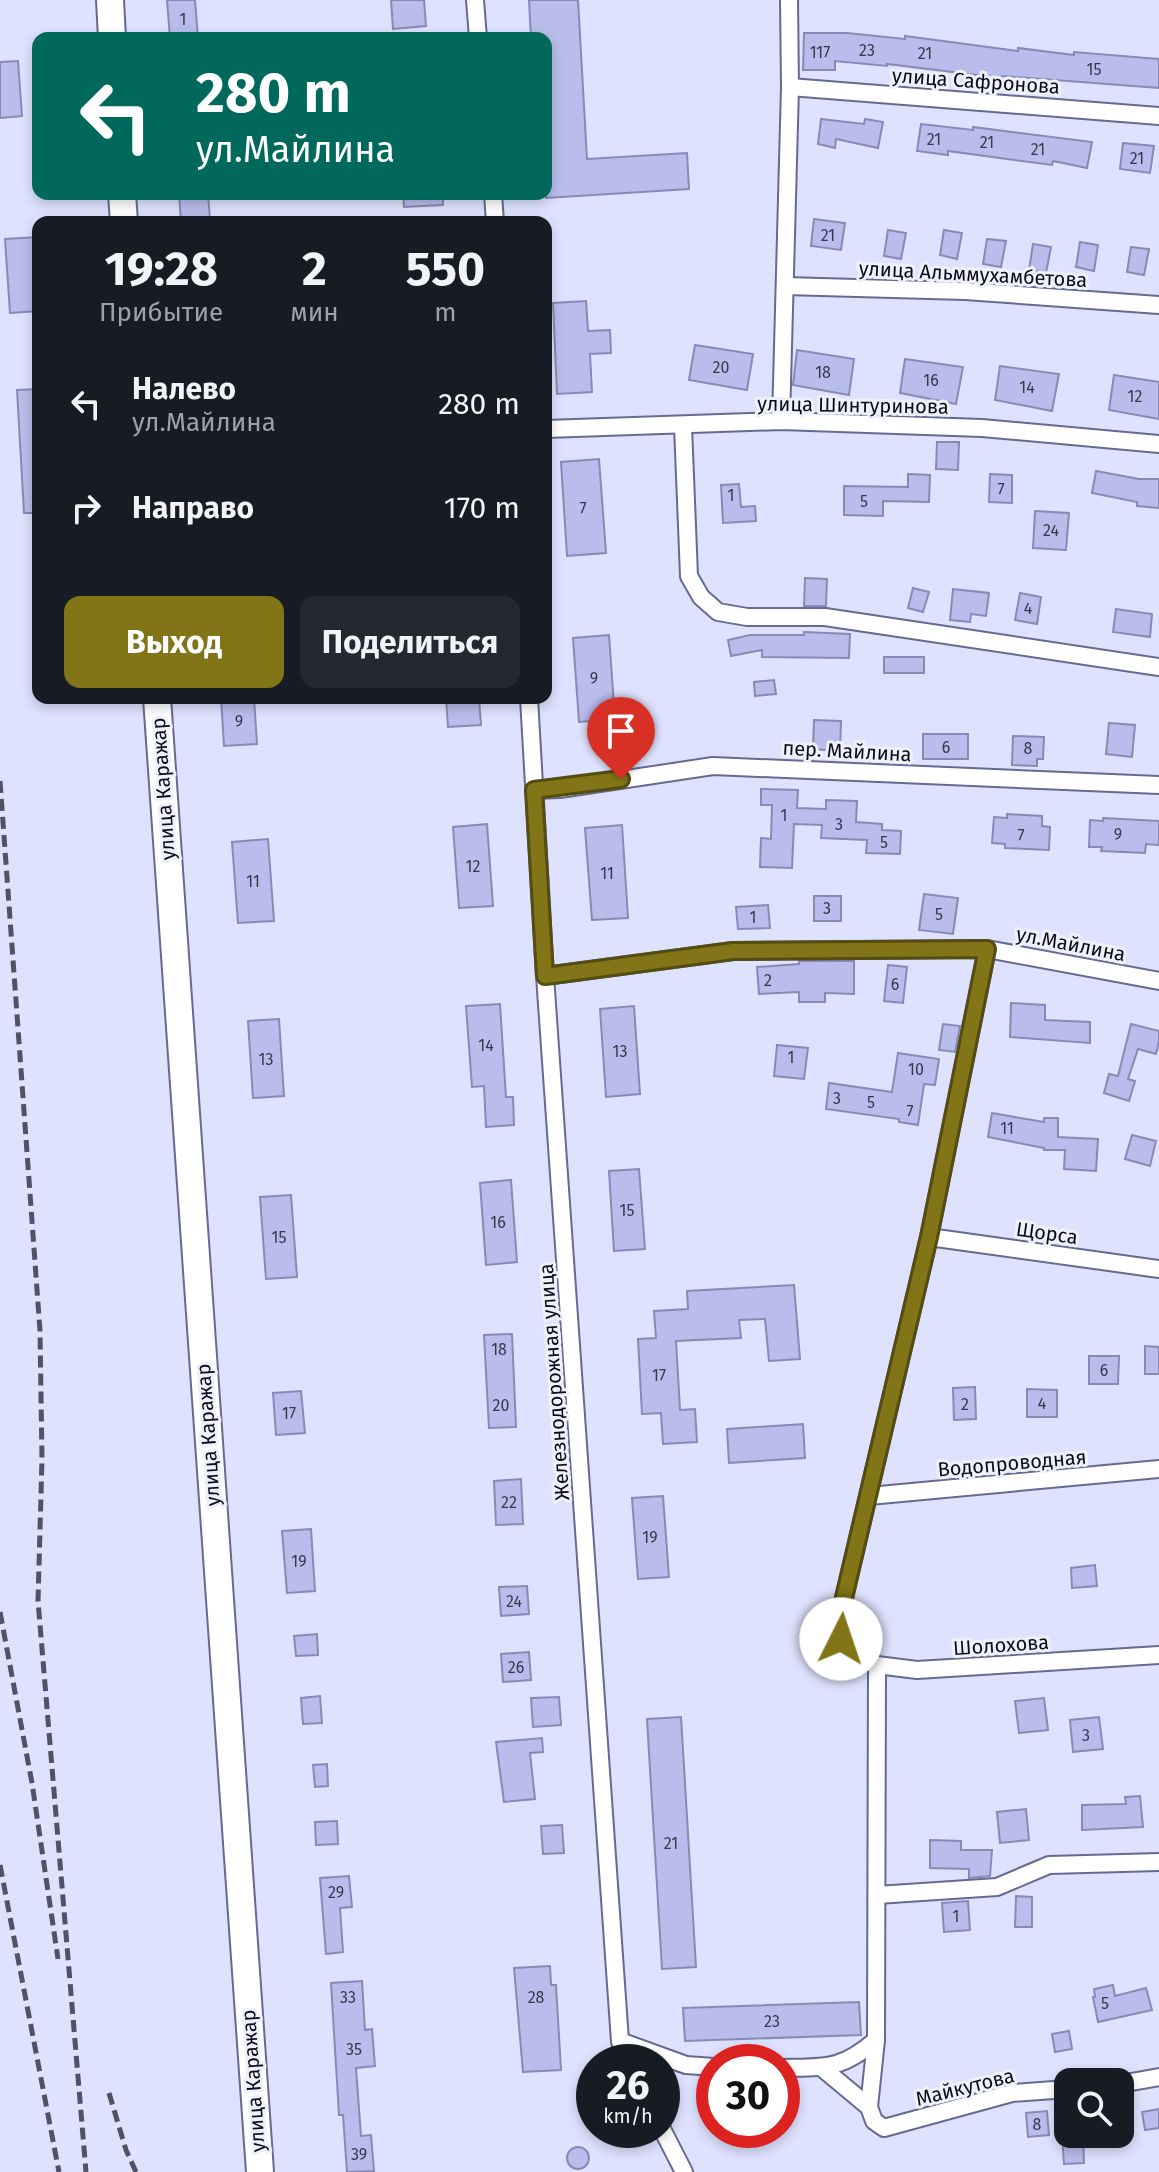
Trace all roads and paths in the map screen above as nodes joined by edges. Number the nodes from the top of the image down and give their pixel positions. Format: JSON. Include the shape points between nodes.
{"nodes":[{"id":1,"x":110,"y":0,"type":"edge"},
{"id":2,"x":475,"y":0,"type":"edge"},
{"id":3,"x":789,"y":0,"type":"edge"},
{"id":4,"x":112,"y":32,"type":"edge"},
{"id":5,"x":478,"y":32,"type":"edge"},
{"id":6,"x":790,"y":87,"type":"junction"},
{"id":7,"x":1159,"y":116,"type":"edge"},
{"id":8,"x":785,"y":286,"type":"junction"},
{"id":9,"x":1159,"y":305,"type":"edge"},
{"id":10,"x":781,"y":421,"type":"junction"},
{"id":11,"x":683,"y":426,"type":"junction"},
{"id":12,"x":552,"y":429,"type":"edge"},
{"id":13,"x":1159,"y":444,"type":"edge"},
{"id":14,"x":1159,"y":667,"type":"edge"},
{"id":15,"x":157,"y":704,"type":"edge"},
{"id":16,"x":529,"y":704,"type":"edge"},
{"id":17,"x":1159,"y":785,"type":"edge"},
{"id":18,"x":534,"y":790,"type":"junction"},
{"id":19,"x":987,"y":949,"type":"junction"},
{"id":20,"x":545,"y":976,"type":"junction"},
{"id":21,"x":1159,"y":981,"type":"edge"},
{"id":22,"x":929,"y":1237,"type":"junction"},
{"id":23,"x":1159,"y":1269,"type":"edge"},
{"id":24,"x":1159,"y":1469,"type":"edge"},
{"id":25,"x":869,"y":1496,"type":"junction"},
{"id":26,"x":1159,"y":1655,"type":"edge"},
{"id":27,"x":877,"y":1665,"type":"junction"},
{"id":28,"x":1159,"y":1862,"type":"edge"},
{"id":29,"x":877,"y":1895,"type":"junction"},
{"id":30,"x":876,"y":2040,"type":"junction"},
{"id":31,"x":620,"y":2041,"type":"junction"},
{"id":32,"x":621,"y":2044,"type":"edge"},
{"id":33,"x":696,"y":2066,"type":"edge"},
{"id":34,"x":821,"y":2067,"type":"junction"},
{"id":35,"x":800,"y":2068,"type":"edge"},
{"id":36,"x":1159,"y":2077,"type":"edge"},
{"id":37,"x":1134,"y":2081,"type":"edge"},
{"id":38,"x":1054,"y":2090,"type":"edge"},
{"id":39,"x":872,"y":2114,"type":"junction"},
{"id":40,"x":672,"y":2148,"type":"edge"},
{"id":41,"x":260,"y":2172,"type":"edge"},
{"id":42,"x":684,"y":2172,"type":"edge"}],
"edges":[{"from":1,"to":4,"type":"main road"},
{"from":2,"to":5,"type":"street"},
{"from":3,"to":6,"type":"street"},
{"from":6,"to":7,"type":"street","name":"улица Сафронова"},
{"from":6,"to":8,"type":"street"},
{"from":8,"to":9,"type":"street","name":"улица Альммухамбетова","via":[[965,291]]},
{"from":8,"to":10,"type":"street"},
{"from":10,"to":11,"type":"street","name":"улица Шинтуринова"},
{"from":10,"to":13,"type":"street","name":"улица Шинтуринова","via":[[982,428]]},
{"from":11,"to":12,"type":"street","name":"улица Шинтуринова"},
{"from":11,"to":14,"type":"street","via":[[689,576],[718,612],[825,617]]},
{"from":15,"to":41,"type":"main road","name":"улица Каражар"},
{"from":16,"to":18,"type":"street","name":"Железнодорожная улица"},
{"from":17,"to":18,"type":"street","name":"пер. Майлина","via":[[713,766]]},
{"from":18,"to":20,"type":"street","name":"Железнодорожная улица"},
{"from":19,"to":20,"type":"street","name":"ул.Майлина","via":[[733,951]]},
{"from":19,"to":21,"type":"street","name":"ул.Майлина"},
{"from":19,"to":22,"type":"street"},
{"from":20,"to":31,"type":"street","name":"Железнодорожная улица"},
{"from":22,"to":23,"type":"street","name":"Щорса"},
{"from":22,"to":25,"type":"street"},
{"from":24,"to":25,"type":"street","name":"Водопроводная"},
{"from":25,"to":27,"type":"street","name":"Шолохова","via":[[839,1619],[848,1651]]},
{"from":26,"to":27,"type":"street","name":"Шолохова","via":[[917,1670]]},
{"from":27,"to":29,"type":"street"},
{"from":28,"to":29,"type":"street","via":[[1049,1865],[997,1887]]},
{"from":29,"to":30,"type":"street"},
{"from":30,"to":34,"type":"street","via":[[856,2057]]},
{"from":30,"to":39,"type":"street"},
{"from":31,"to":32,"type":"street","name":"Железнодорожная улица"},
{"from":31,"to":33,"type":"street"},
{"from":34,"to":35,"type":"street"},
{"from":34,"to":39,"type":"street"},
{"from":36,"to":37,"type":"street"},
{"from":38,"to":39,"type":"street","name":"Майкутова","via":[[1012,2093],[884,2128]]},
{"from":40,"to":42,"type":"street"}]}
